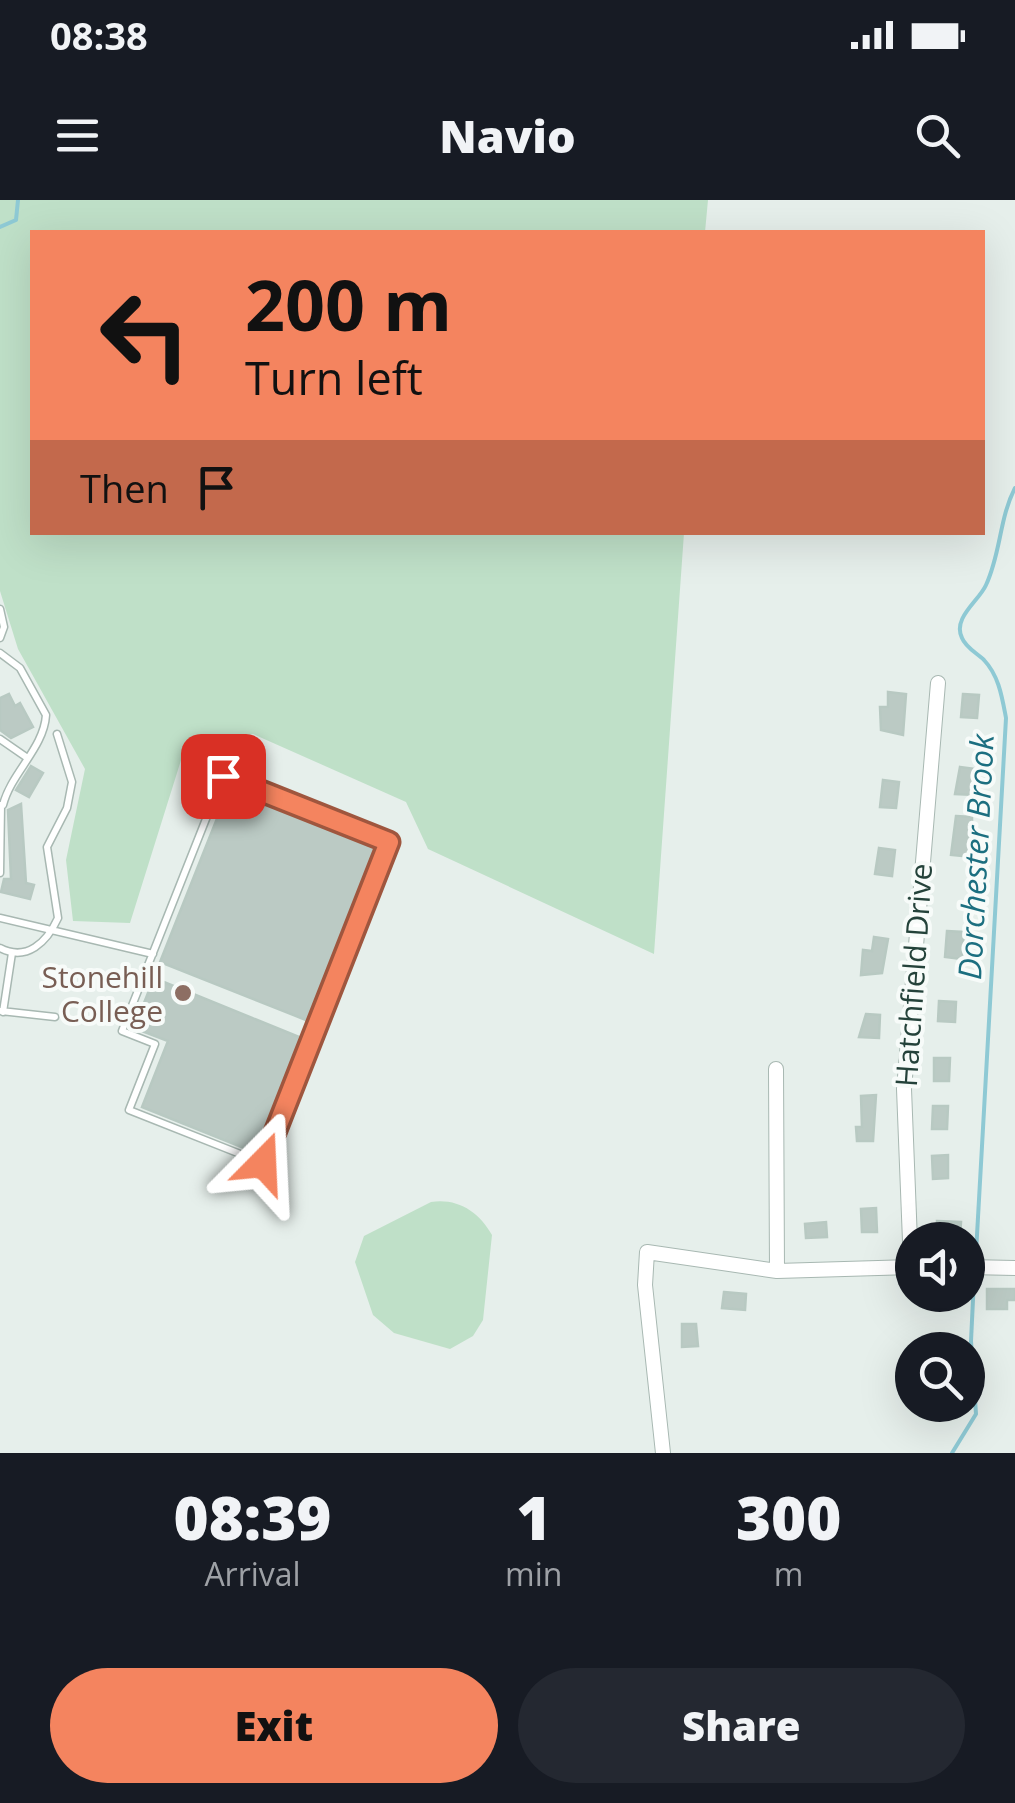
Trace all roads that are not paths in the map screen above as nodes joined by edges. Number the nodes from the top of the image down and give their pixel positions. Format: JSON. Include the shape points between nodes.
{"nodes":[{"id":1,"x":0,"y":610,"type":"edge"},
{"id":2,"x":0,"y":638,"type":"edge"},
{"id":3,"x":0,"y":654,"type":"edge"},
{"id":4,"x":938,"y":683,"type":"dead end"},
{"id":5,"x":58,"y":734,"type":"dead end"},
{"id":6,"x":0,"y":739,"type":"edge"},
{"id":7,"x":26,"y":757,"type":"junction"},
{"id":8,"x":1,"y":805,"type":"edge"},
{"id":9,"x":0,"y":873,"type":"edge"},
{"id":10,"x":0,"y":918,"type":"edge"},
{"id":11,"x":52,"y":929,"type":"junction"},
{"id":12,"x":0,"y":948,"type":"edge"},
{"id":13,"x":12,"y":953,"type":"junction"},
{"id":14,"x":153,"y":954,"type":"junction"},
{"id":15,"x":1,"y":1011,"type":"edge"},
{"id":16,"x":56,"y":1017,"type":"dead end"},
{"id":17,"x":776,"y":1069,"type":"dead end"},
{"id":18,"x":910,"y":1222,"type":"edge"},
{"id":19,"x":985,"y":1267,"type":"edge"},
{"id":20,"x":895,"y":1268,"type":"edge"},
{"id":21,"x":1015,"y":1268,"type":"edge"},
{"id":22,"x":777,"y":1271,"type":"junction"},
{"id":23,"x":663,"y":1453,"type":"edge"}],
"edges":[{"from":1,"to":2,"type":"lane"},
{"from":3,"to":7,"type":"lane","via":[[20,668],[46,716]]},
{"from":4,"to":18,"type":"street","name":"Hatchfield Drive","via":[[904,1089]]},
{"from":5,"to":11,"type":"lane","via":[[72,782],[46,847],[60,908]]},
{"from":6,"to":7,"type":"lane"},
{"from":7,"to":8,"type":"lane"},
{"from":8,"to":9,"type":"lane"},
{"from":10,"to":11,"type":"lane"},
{"from":11,"to":13,"type":"lane","via":[[33,950]]},
{"from":11,"to":14,"type":"lane"},
{"from":12,"to":13,"type":"lane"},
{"from":13,"to":15,"type":"lane"},
{"from":14,"to":14,"type":"lane","via":[[122,1031],[154,1044],[128,1110],[263,1163],[389,842],[223,776]]},
{"from":15,"to":16,"type":"lane"},
{"from":17,"to":22,"type":"street"},
{"from":19,"to":21,"type":"street"},
{"from":20,"to":22,"type":"street"},
{"from":22,"to":23,"type":"street","via":[[647,1252],[644,1285]]}]}
